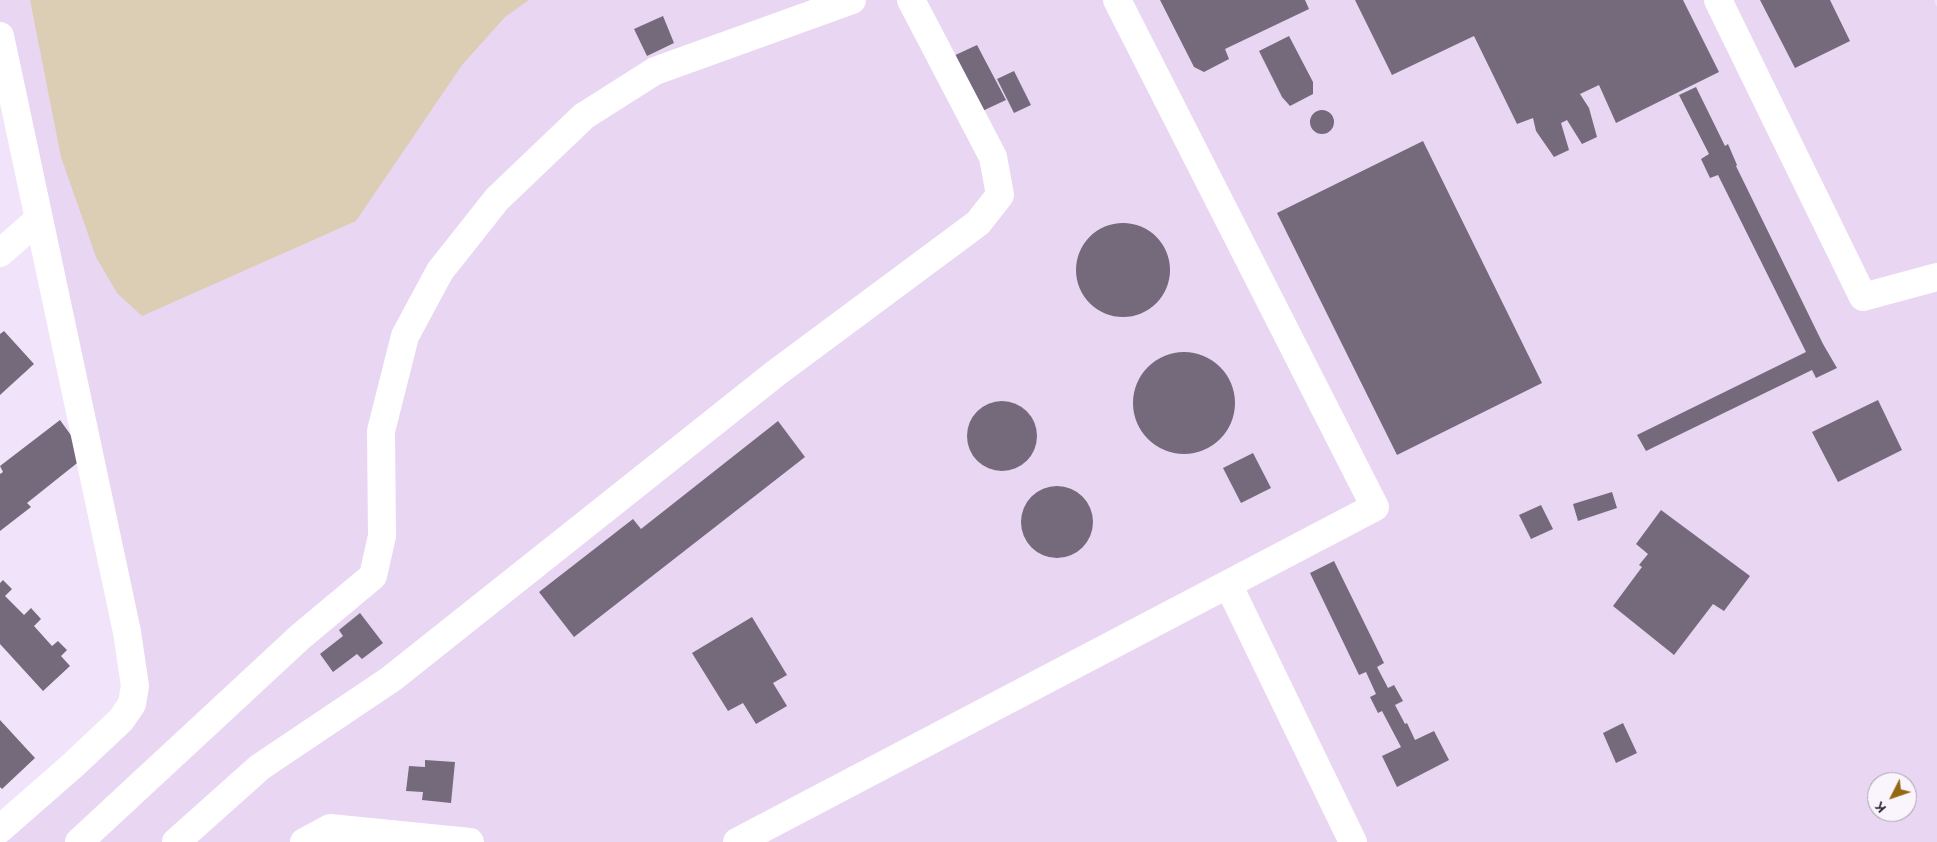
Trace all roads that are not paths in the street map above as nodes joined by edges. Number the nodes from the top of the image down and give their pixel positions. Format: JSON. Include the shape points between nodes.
{"nodes":[{"id":1,"x":852,"y":0,"type":"edge"},
{"id":2,"x":911,"y":0,"type":"edge"},
{"id":3,"x":1117,"y":0,"type":"edge"},
{"id":4,"x":1718,"y":0,"type":"edge"},
{"id":5,"x":0,"y":36,"type":"edge"},
{"id":6,"x":3,"y":66,"type":"edge"},
{"id":7,"x":39,"y":218,"type":"junction"},
{"id":8,"x":0,"y":253,"type":"edge"},
{"id":9,"x":1937,"y":277,"type":"edge"},
{"id":10,"x":1228,"y":584,"type":"junction"},
{"id":11,"x":0,"y":829,"type":"edge"},
{"id":12,"x":79,"y":842,"type":"edge"},
{"id":13,"x":176,"y":842,"type":"edge"},
{"id":14,"x":304,"y":842,"type":"edge"},
{"id":15,"x":470,"y":842,"type":"edge"},
{"id":16,"x":737,"y":842,"type":"edge"},
{"id":17,"x":1352,"y":842,"type":"edge"}],
"edges":[{"from":1,"to":12,"type":"street","via":[[655,71],[584,116],[497,199],[440,271],[406,336],[381,430],[382,536],[373,576],[300,638]]},
{"from":2,"to":13,"type":"street","via":[[993,158],[1000,195],[978,223],[776,373],[390,679],[260,767]]},
{"from":3,"to":10,"type":"street","via":[[1376,506]]},
{"from":4,"to":9,"type":"street","via":[[1863,297]]},
{"from":5,"to":6,"type":"street"},
{"from":6,"to":7,"type":"street"},
{"from":7,"to":8,"type":"street"},
{"from":7,"to":11,"type":"street","via":[[127,632],[135,686],[132,704],[121,720]]},
{"from":10,"to":16,"type":"street"},
{"from":10,"to":17,"type":"street"},
{"from":14,"to":15,"type":"street","via":[[330,828]]}]}
